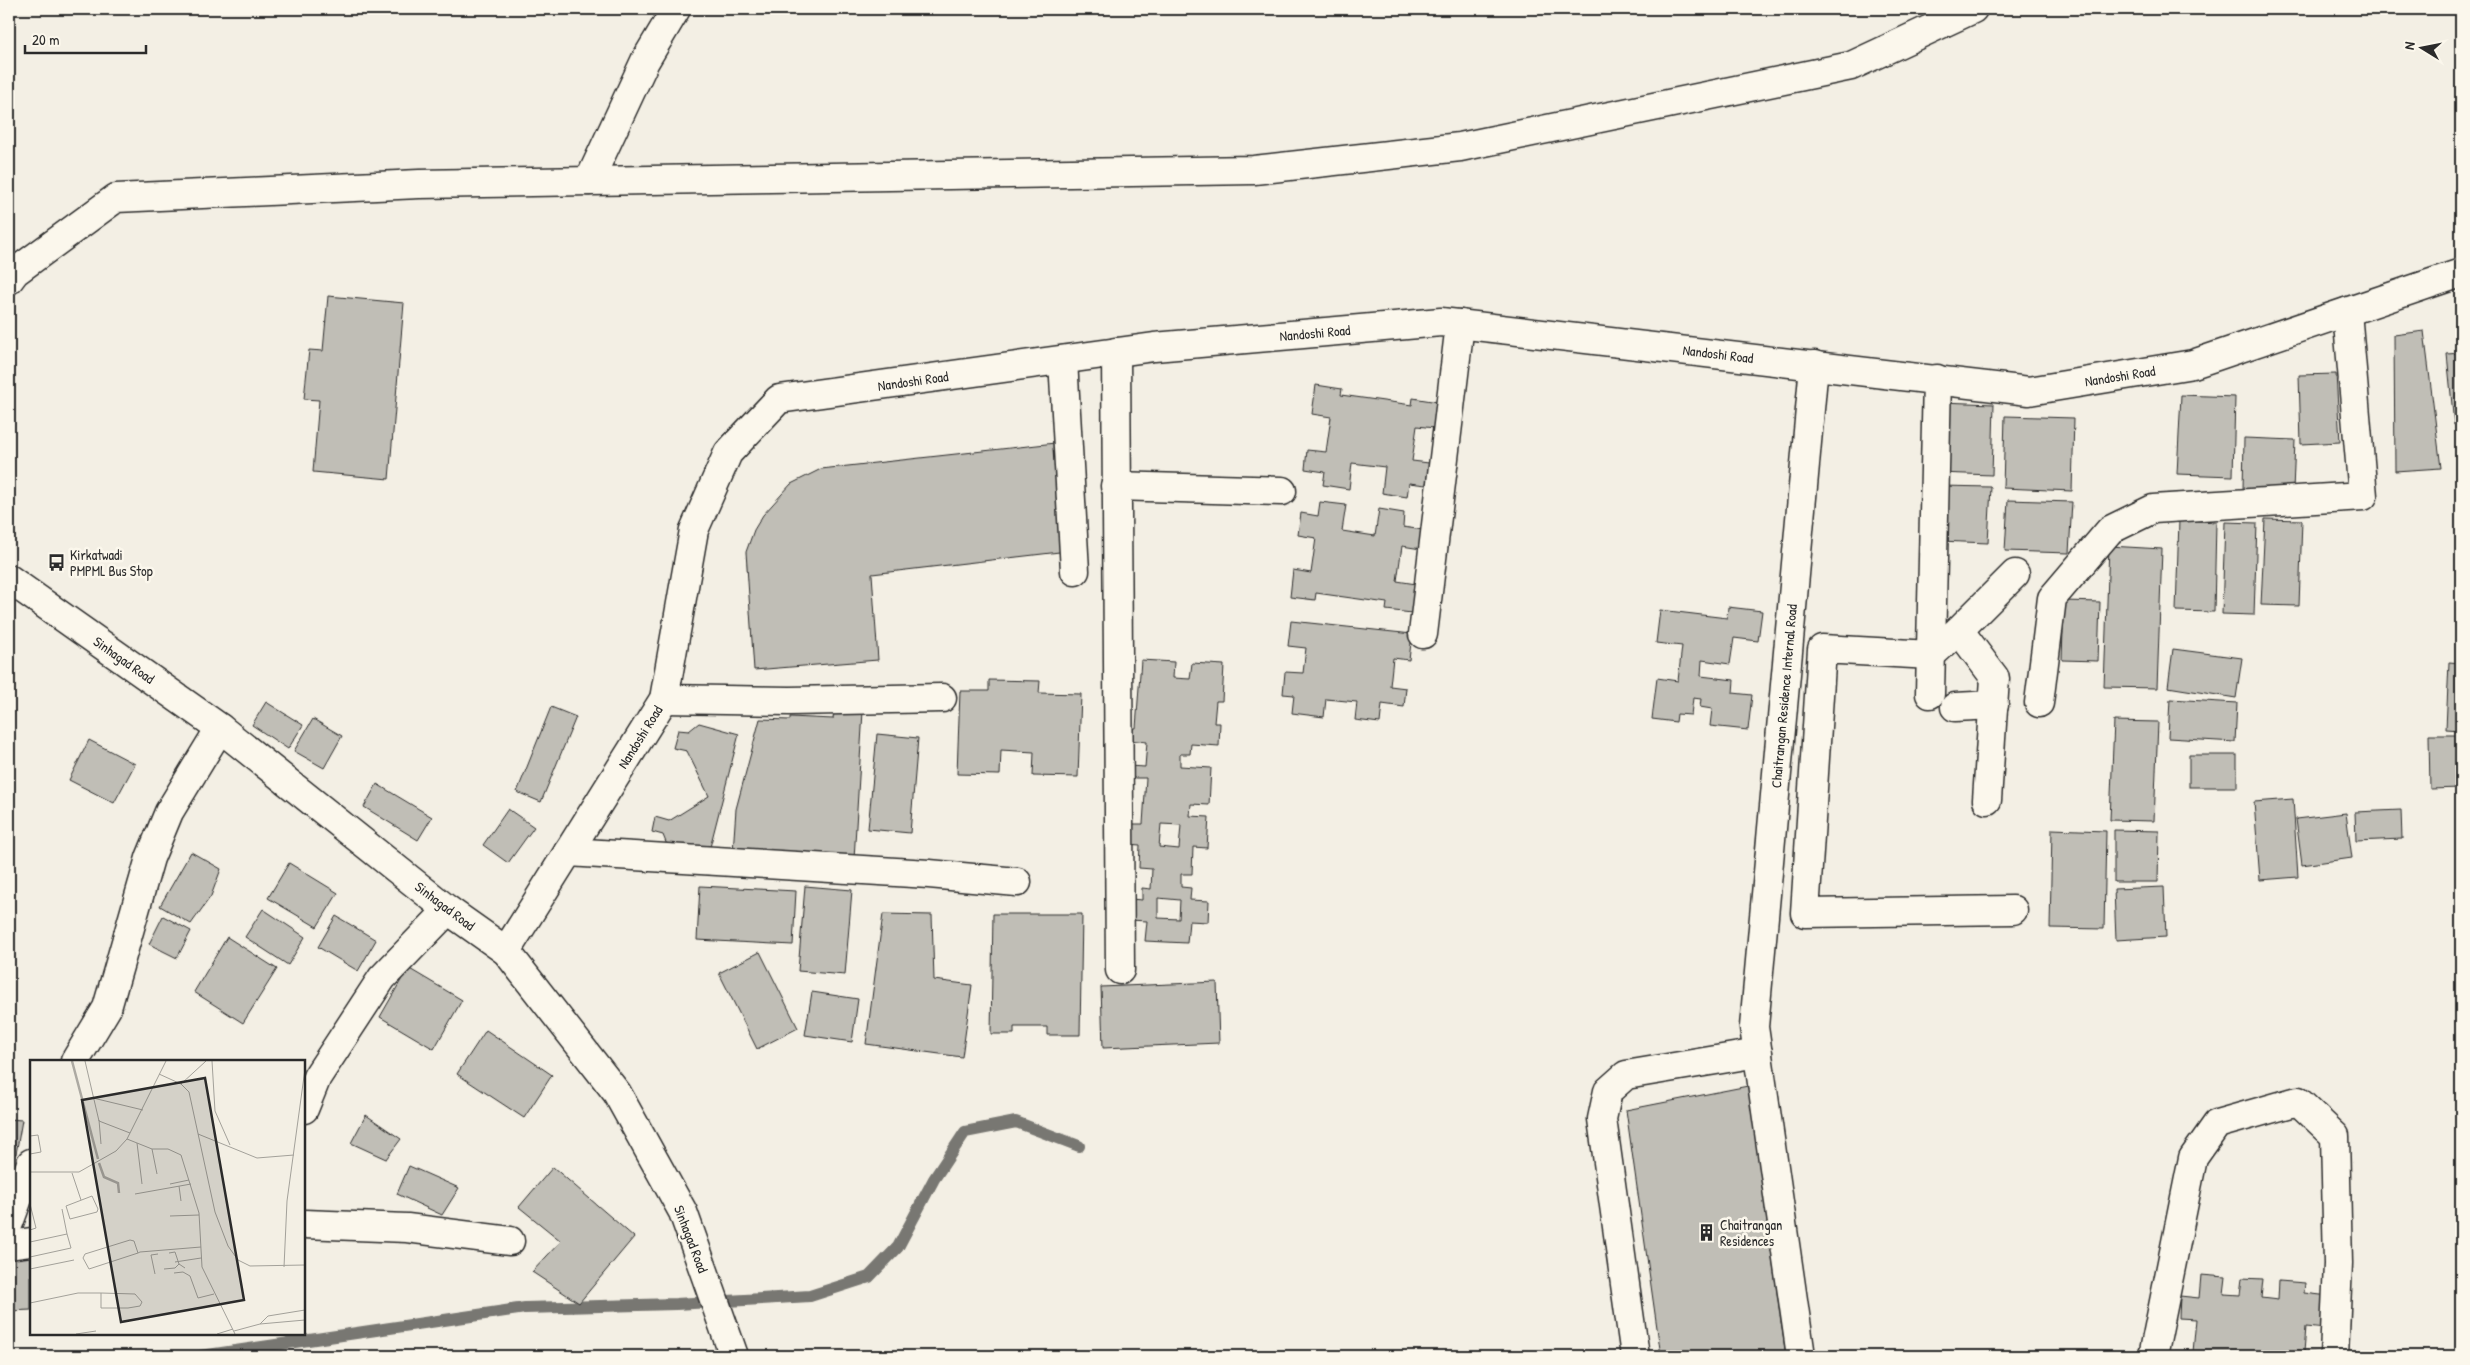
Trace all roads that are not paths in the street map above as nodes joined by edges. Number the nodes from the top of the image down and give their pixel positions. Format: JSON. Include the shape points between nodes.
{"nodes":[{"id":1,"x":676,"y":9,"type":"edge"},
{"id":2,"x":1974,"y":9,"type":"edge"},
{"id":3,"x":589,"y":181,"type":"junction"},
{"id":4,"x":11,"y":271,"type":"edge"},
{"id":5,"x":2461,"y":273,"type":"edge"},
{"id":6,"x":2347,"y":312,"type":"junction"},
{"id":7,"x":1460,"y":324,"type":"junction"},
{"id":8,"x":1116,"y":352,"type":"junction"},
{"id":9,"x":1063,"y":360,"type":"junction"},
{"id":10,"x":1814,"y":366,"type":"junction"},
{"id":11,"x":1936,"y":379,"type":"junction"},
{"id":12,"x":1115,"y":486,"type":"junction"},
{"id":13,"x":1282,"y":490,"type":"dead end"},
{"id":14,"x":1075,"y":571,"type":"dead end"},
{"id":15,"x":2015,"y":574,"type":"dead end"},
{"id":16,"x":9,"y":579,"type":"edge"},
{"id":17,"x":1960,"y":630,"type":"junction"},
{"id":18,"x":1423,"y":634,"type":"dead end"},
{"id":19,"x":1931,"y":655,"type":"junction"},
{"id":20,"x":1930,"y":694,"type":"dead end"},
{"id":21,"x":664,"y":698,"type":"junction"},
{"id":22,"x":942,"y":698,"type":"dead end"},
{"id":23,"x":2039,"y":704,"type":"dead end"},
{"id":24,"x":1994,"y":705,"type":"junction"},
{"id":25,"x":1955,"y":707,"type":"dead end"},
{"id":26,"x":220,"y":728,"type":"junction"},
{"id":27,"x":1986,"y":800,"type":"dead end"},
{"id":28,"x":568,"y":852,"type":"junction"},
{"id":29,"x":1017,"y":882,"type":"dead end"},
{"id":30,"x":448,"y":910,"type":"junction"},
{"id":31,"x":2012,"y":910,"type":"dead end"},
{"id":32,"x":506,"y":951,"type":"junction"},
{"id":33,"x":1120,"y":970,"type":"dead end"},
{"id":34,"x":1756,"y":1040,"type":"junction"},
{"id":35,"x":76,"y":1060,"type":"edge"},
{"id":36,"x":305,"y":1107,"type":"edge"},
{"id":37,"x":30,"y":1166,"type":"edge"},
{"id":38,"x":9,"y":1223,"type":"edge"},
{"id":39,"x":305,"y":1224,"type":"edge"},
{"id":40,"x":510,"y":1241,"type":"dead end"},
{"id":41,"x":30,"y":1242,"type":"edge"},
{"id":42,"x":9,"y":1245,"type":"edge"},
{"id":43,"x":734,"y":1356,"type":"edge"},
{"id":44,"x":1635,"y":1356,"type":"edge"},
{"id":45,"x":1801,"y":1356,"type":"edge"},
{"id":46,"x":2154,"y":1356,"type":"edge"},
{"id":47,"x":2334,"y":1356,"type":"edge"}],
"edges":[{"from":1,"to":3,"type":"street","via":[[645,61]]},
{"from":2,"to":3,"type":"street","via":[[1851,66],[1460,147],[1254,170]]},
{"from":3,"to":4,"type":"street","via":[[419,184],[116,198]]},
{"from":5,"to":6,"type":"street","name":"Nandoshi Road"},
{"from":6,"to":11,"type":"street","name":"Nandoshi Road","via":[[2193,364],[2030,391]]},
{"from":6,"to":23,"type":"street","via":[[2363,496],[2153,510],[2110,530],[2052,598]]},
{"from":7,"to":8,"type":"street","name":"Nandoshi Road","via":[[1441,322]]},
{"from":7,"to":10,"type":"street","name":"Nandoshi Road"},
{"from":7,"to":18,"type":"street"},
{"from":8,"to":9,"type":"street","name":"Nandoshi Road"},
{"from":8,"to":12,"type":"street"},
{"from":9,"to":14,"type":"street"},
{"from":9,"to":21,"type":"street","name":"Nandoshi Road","via":[[779,399],[728,453],[694,530]]},
{"from":10,"to":11,"type":"street","name":"Nandoshi Road"},
{"from":10,"to":34,"type":"street","name":"Chaitrangan Residence Internal Road"},
{"from":11,"to":19,"type":"street"},
{"from":12,"to":13,"type":"street"},
{"from":12,"to":33,"type":"street"},
{"from":15,"to":17,"type":"street"},
{"from":16,"to":26,"type":"street","name":"Sinhagad Road"},
{"from":17,"to":19,"type":"street"},
{"from":17,"to":24,"type":"street","via":[[1995,678]]},
{"from":19,"to":20,"type":"street"},
{"from":19,"to":31,"type":"street","via":[[1822,649],[1805,913]]},
{"from":21,"to":22,"type":"street","via":[[790,701]]},
{"from":21,"to":28,"type":"street","name":"Nandoshi Road"},
{"from":24,"to":25,"type":"street"},
{"from":24,"to":27,"type":"street"},
{"from":26,"to":30,"type":"street","name":"Sinhagad Road"},
{"from":26,"to":35,"type":"street","via":[[169,812],[150,858],[107,1008]]},
{"from":28,"to":29,"type":"street"},
{"from":28,"to":32,"type":"street","name":"Nandoshi Road"},
{"from":30,"to":32,"type":"street","name":"Sinhagad Road"},
{"from":30,"to":36,"type":"street","via":[[382,978],[317,1077]]},
{"from":32,"to":43,"type":"street","name":"Sinhagad Road","via":[[618,1093],[683,1212]]},
{"from":34,"to":44,"type":"street","via":[[1626,1075],[1608,1091],[1602,1119]]},
{"from":34,"to":45,"type":"street","name":"Chaitrangan Residence Internal Road"},
{"from":37,"to":38,"type":"street"},
{"from":39,"to":40,"type":"street","via":[[407,1228]]},
{"from":41,"to":42,"type":"street"},
{"from":46,"to":47,"type":"street","via":[[2193,1158],[2217,1124],[2298,1100],[2335,1136],[2338,1264]]}]}
